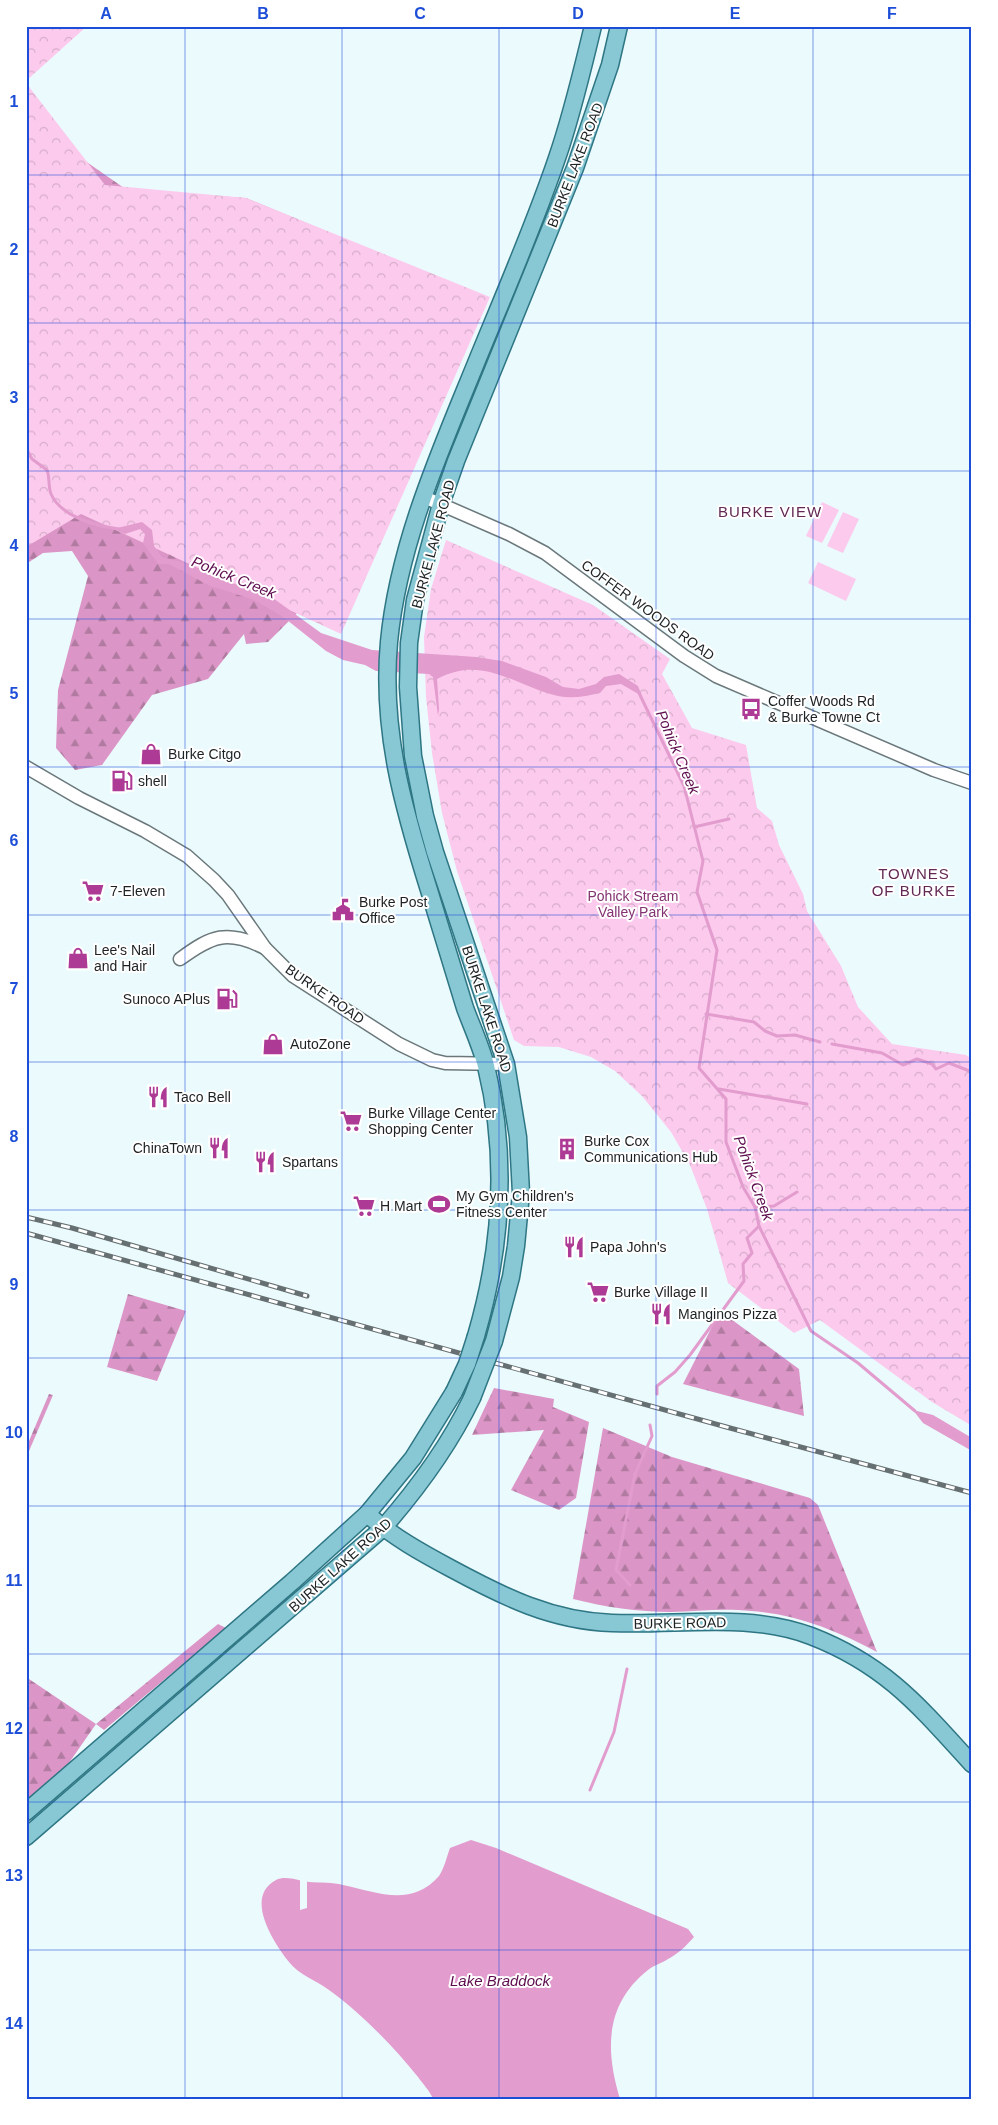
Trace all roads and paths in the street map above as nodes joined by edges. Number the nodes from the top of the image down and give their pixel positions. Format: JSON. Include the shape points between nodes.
{"nodes":[{"id":1,"x":592,"y":26,"type":"edge"},
{"id":2,"x":618,"y":26,"type":"edge"},
{"id":3,"x":424,"y":496,"type":"junction"},
{"id":4,"x":441,"y":504,"type":"junction"},
{"id":5,"x":26,"y":766,"type":"edge"},
{"id":6,"x":972,"y":783,"type":"edge"},
{"id":7,"x":265,"y":948,"type":"junction"},
{"id":8,"x":180,"y":959,"type":"dead end"},
{"id":9,"x":506,"y":1064,"type":"junction"},
{"id":10,"x":485,"y":1065,"type":"junction"},
{"id":11,"x":367,"y":1514,"type":"junction"},
{"id":12,"x":384,"y":1528,"type":"junction"},
{"id":13,"x":972,"y":1764,"type":"edge"},
{"id":14,"x":26,"y":1812,"type":"edge"},
{"id":15,"x":26,"y":1838,"type":"edge"}],
"edges":[{"from":1,"to":3,"type":"main road","name":"BURKE LAKE ROAD","via":[[575,102],[556,162]]},
{"from":2,"to":4,"type":"main road","name":"BURKE LAKE ROAD","via":[[610,65],[575,168]]},
{"from":3,"to":4,"type":"street","name":"COFFER WOODS ROAD"},
{"from":3,"to":10,"type":"main road","name":"BURKE LAKE ROAD","via":[[403,564],[389,642],[392,749],[404,809]]},
{"from":4,"to":6,"type":"street","name":"COFFER WOODS ROAD","via":[[545,553],[716,676],[934,770]]},
{"from":4,"to":9,"type":"main road","name":"BURKE LAKE ROAD","via":[[416,600],[409,643],[408,686],[413,756],[435,852]]},
{"from":5,"to":7,"type":"street","name":"BURKE ROAD","via":[[187,856],[228,895]]},
{"from":7,"to":8,"type":"street","via":[[239,939],[220,938],[205,941]]},
{"from":7,"to":10,"type":"street","name":"BURKE ROAD","via":[[293,976],[399,1044],[445,1064]]},
{"from":9,"to":10,"type":"street","name":"BURKE ROAD"},
{"from":9,"to":12,"type":"main road","name":"BURKE LAKE ROAD","bridge":true,"via":[[520,1167],[520,1203],[512,1277],[494,1341],[472,1398],[431,1469]]},
{"from":10,"to":11,"type":"main road","name":"BURKE LAKE ROAD","bridge":true,"via":[[498,1139],[500,1195],[496,1248],[485,1305],[467,1364],[454,1392],[413,1458]]},
{"from":11,"to":12,"type":"main road","name":"BURKE ROAD"},
{"from":11,"to":14,"type":"main road","name":"BURKE LAKE ROAD"},
{"from":12,"to":13,"type":"main road","name":"BURKE ROAD","via":[[405,1543],[506,1598],[553,1615],[611,1623],[742,1622],[809,1635],[857,1657],[891,1680],[917,1703]]},
{"from":12,"to":15,"type":"main road","name":"BURKE LAKE ROAD"}]}
